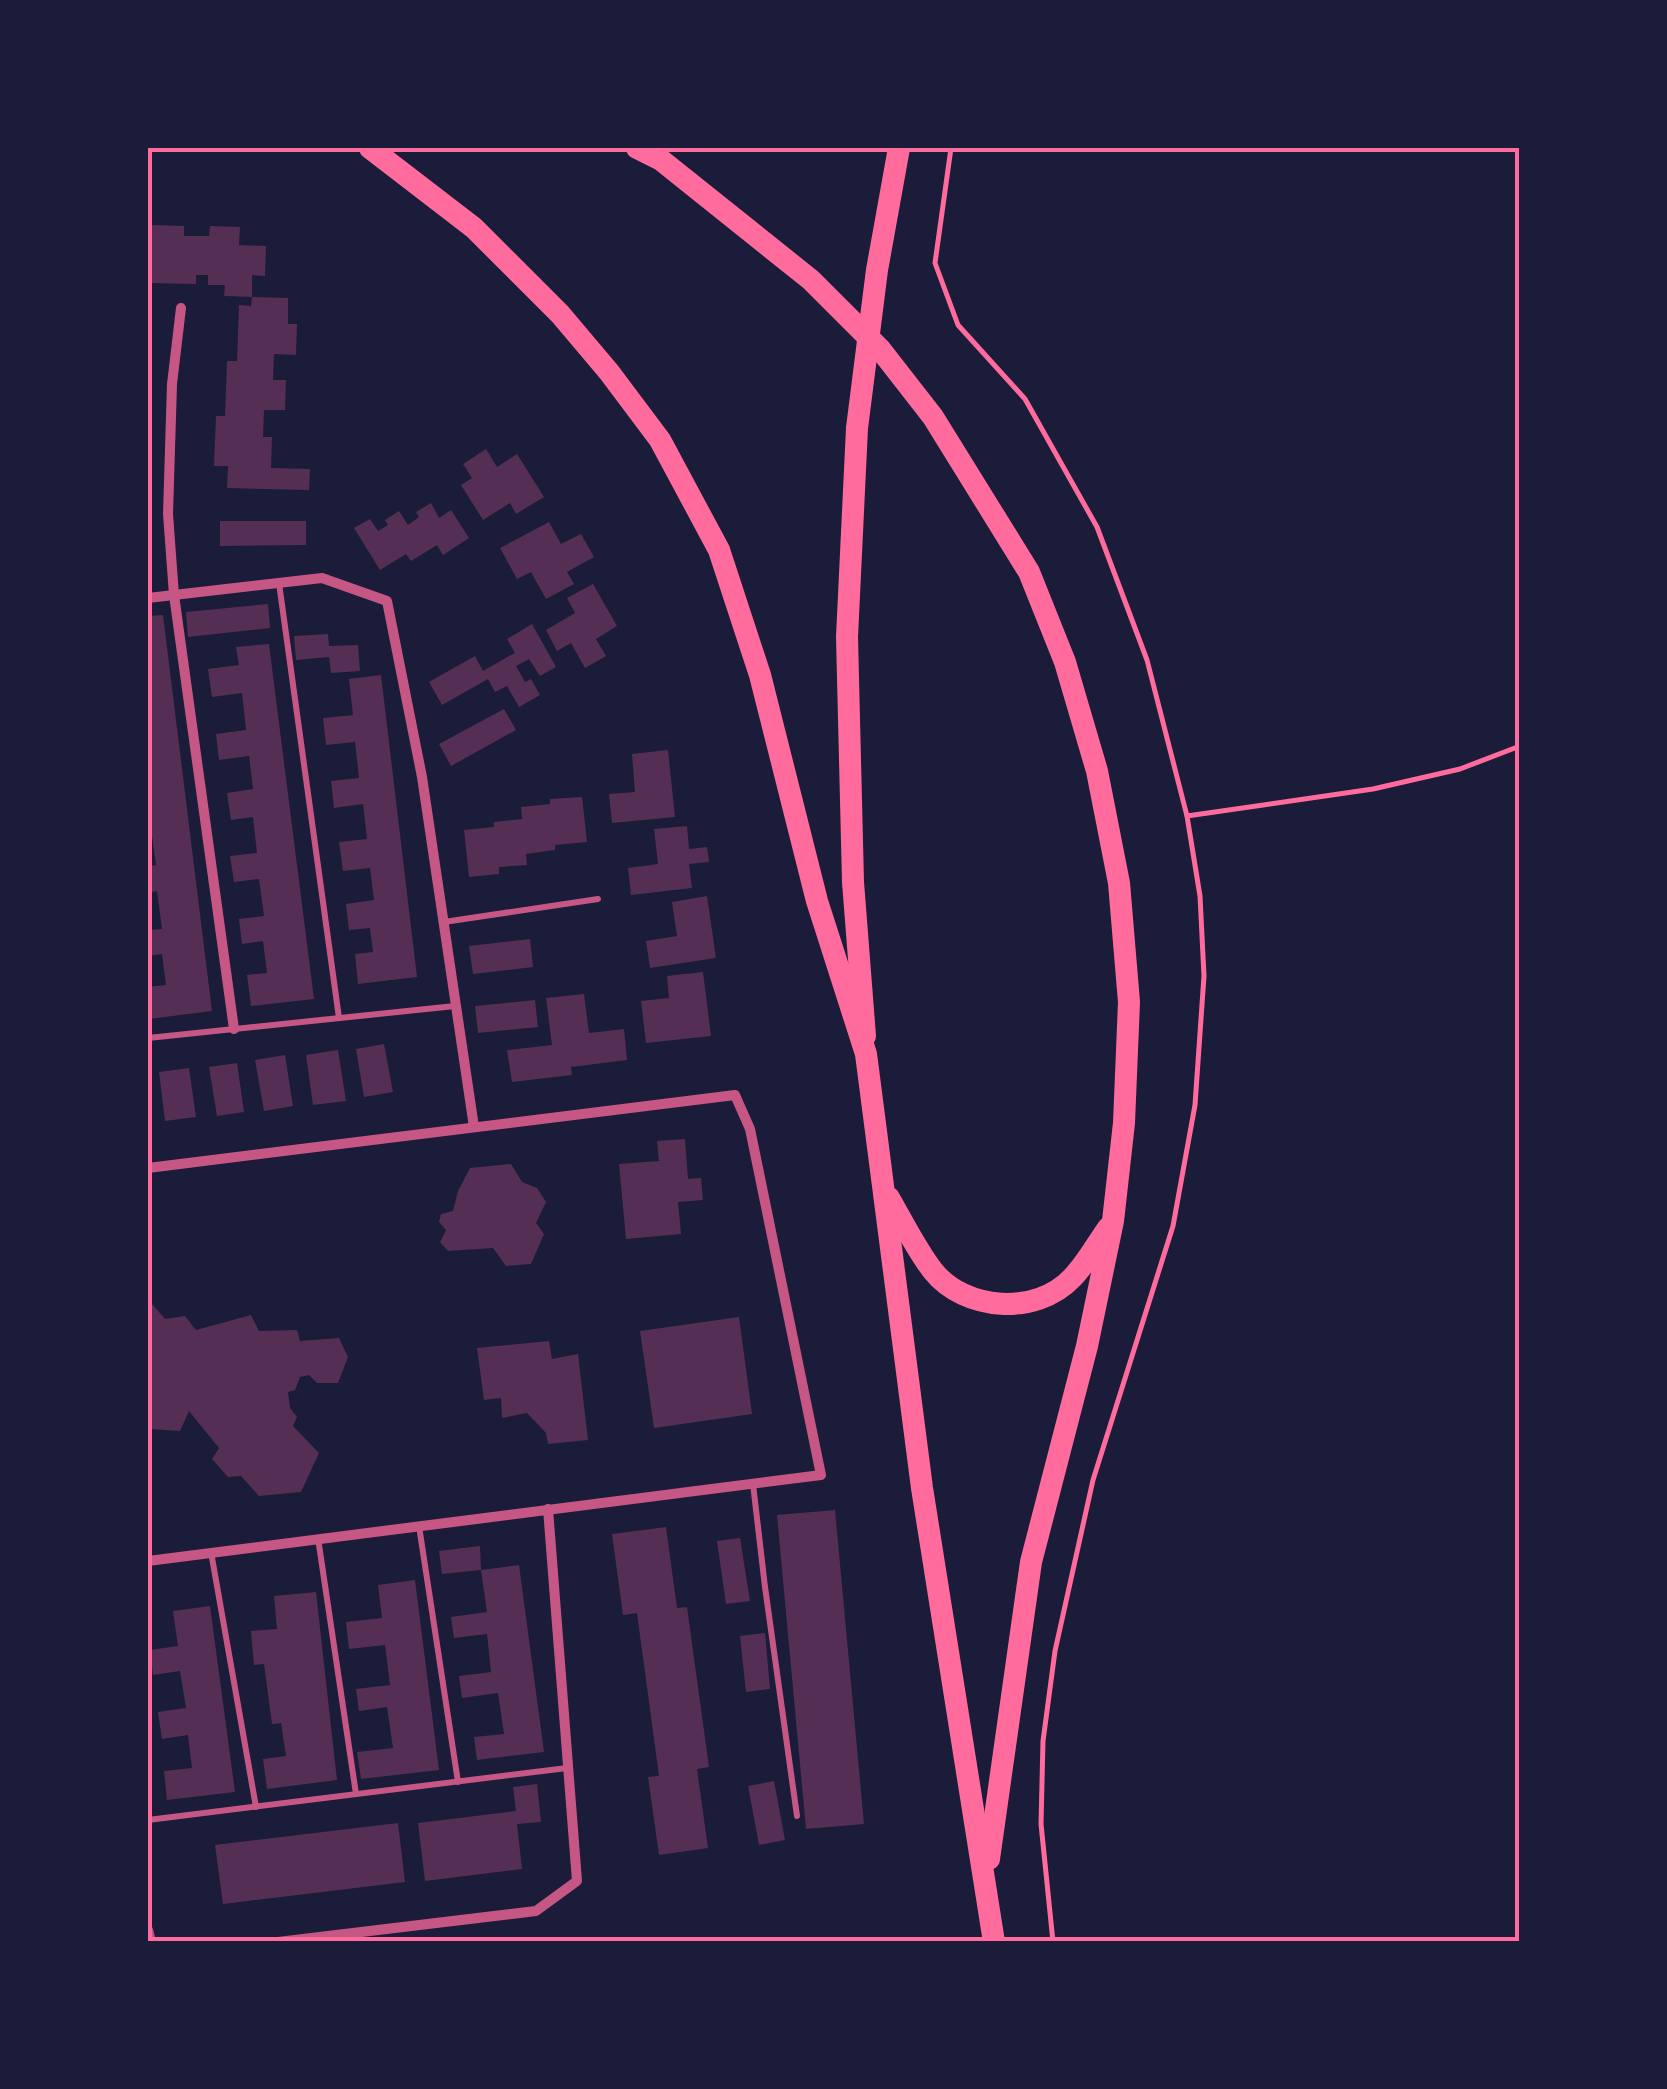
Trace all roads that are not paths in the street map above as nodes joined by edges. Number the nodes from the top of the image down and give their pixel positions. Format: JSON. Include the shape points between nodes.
{"nodes":[{"id":1,"x":370,"y":148,"type":"edge"},
{"id":2,"x":636,"y":148,"type":"edge"},
{"id":3,"x":899,"y":148,"type":"edge"},
{"id":4,"x":181,"y":308,"type":"dead end"},
{"id":5,"x":279,"y":583,"type":"junction"},
{"id":6,"x":174,"y":595,"type":"junction"},
{"id":7,"x":148,"y":598,"type":"edge"},
{"id":8,"x":598,"y":899,"type":"dead end"},
{"id":9,"x":443,"y":922,"type":"junction"},
{"id":10,"x":455,"y":1006,"type":"junction"},
{"id":11,"x":339,"y":1018,"type":"junction"},
{"id":12,"x":234,"y":1029,"type":"junction"},
{"id":13,"x":148,"y":1038,"type":"edge"},
{"id":14,"x":866,"y":1054,"type":"junction"},
{"id":15,"x":474,"y":1128,"type":"junction"},
{"id":16,"x":148,"y":1168,"type":"edge"},
{"id":17,"x":884,"y":1190,"type":"junction"},
{"id":18,"x":1113,"y":1221,"type":"junction"},
{"id":19,"x":753,"y":1483,"type":"junction"},
{"id":20,"x":548,"y":1509,"type":"junction"},
{"id":21,"x":419,"y":1526,"type":"junction"},
{"id":22,"x":318,"y":1538,"type":"junction"},
{"id":23,"x":210,"y":1552,"type":"junction"},
{"id":24,"x":148,"y":1561,"type":"edge"},
{"id":25,"x":568,"y":1768,"type":"junction"},
{"id":26,"x":458,"y":1782,"type":"junction"},
{"id":27,"x":356,"y":1794,"type":"junction"},
{"id":28,"x":256,"y":1807,"type":"junction"},
{"id":29,"x":797,"y":1816,"type":"dead end"},
{"id":30,"x":148,"y":1820,"type":"edge"},
{"id":31,"x":986,"y":1883,"type":"junction"},
{"id":32,"x":148,"y":1930,"type":"edge"},
{"id":33,"x":150,"y":1942,"type":"edge"},
{"id":34,"x":278,"y":1942,"type":"edge"},
{"id":35,"x":994,"y":1942,"type":"edge"}],
"edges":[{"from":1,"to":14,"type":"main road","via":[[474,228],[560,314],[660,440],[720,550]]},
{"from":2,"to":18,"type":"main road","via":[[662,160],[810,280],[880,349],[934,417],[1029,572],[1097,770],[1119,883],[1129,1002]]},
{"from":3,"to":14,"type":"main road","via":[[857,428],[847,637],[853,882]]},
{"from":4,"to":6,"type":"street","via":[[168,514]]},
{"from":5,"to":6,"type":"street"},
{"from":5,"to":9,"type":"street","via":[[322,578],[386,601]]},
{"from":5,"to":11,"type":"lane"},
{"from":6,"to":7,"type":"street"},
{"from":6,"to":12,"type":"street"},
{"from":8,"to":9,"type":"lane"},
{"from":9,"to":10,"type":"street"},
{"from":10,"to":11,"type":"lane"},
{"from":10,"to":15,"type":"street"},
{"from":11,"to":12,"type":"lane"},
{"from":12,"to":13,"type":"lane"},
{"from":14,"to":17,"type":"main road"},
{"from":15,"to":16,"type":"street"},
{"from":15,"to":19,"type":"street","via":[[736,1094],[750,1130],[821,1475]]},
{"from":17,"to":18,"type":"main road","via":[[934,1273],[959,1293],[990,1303],[1048,1296],[1070,1280]]},
{"from":17,"to":31,"type":"main road","via":[[922,1488]]},
{"from":18,"to":31,"type":"main road","via":[[1031,1562]]},
{"from":19,"to":20,"type":"street"},
{"from":19,"to":29,"type":"lane"},
{"from":20,"to":21,"type":"street"},
{"from":20,"to":25,"type":"street"},
{"from":21,"to":22,"type":"street"},
{"from":21,"to":26,"type":"lane"},
{"from":22,"to":23,"type":"street"},
{"from":22,"to":27,"type":"lane"},
{"from":23,"to":24,"type":"street"},
{"from":23,"to":28,"type":"lane"},
{"from":25,"to":26,"type":"lane"},
{"from":25,"to":34,"type":"street","via":[[577,1881],[536,1911]]},
{"from":26,"to":27,"type":"lane"},
{"from":27,"to":28,"type":"lane"},
{"from":28,"to":30,"type":"lane"},
{"from":31,"to":35,"type":"main road"},
{"from":32,"to":33,"type":"street"}]}
